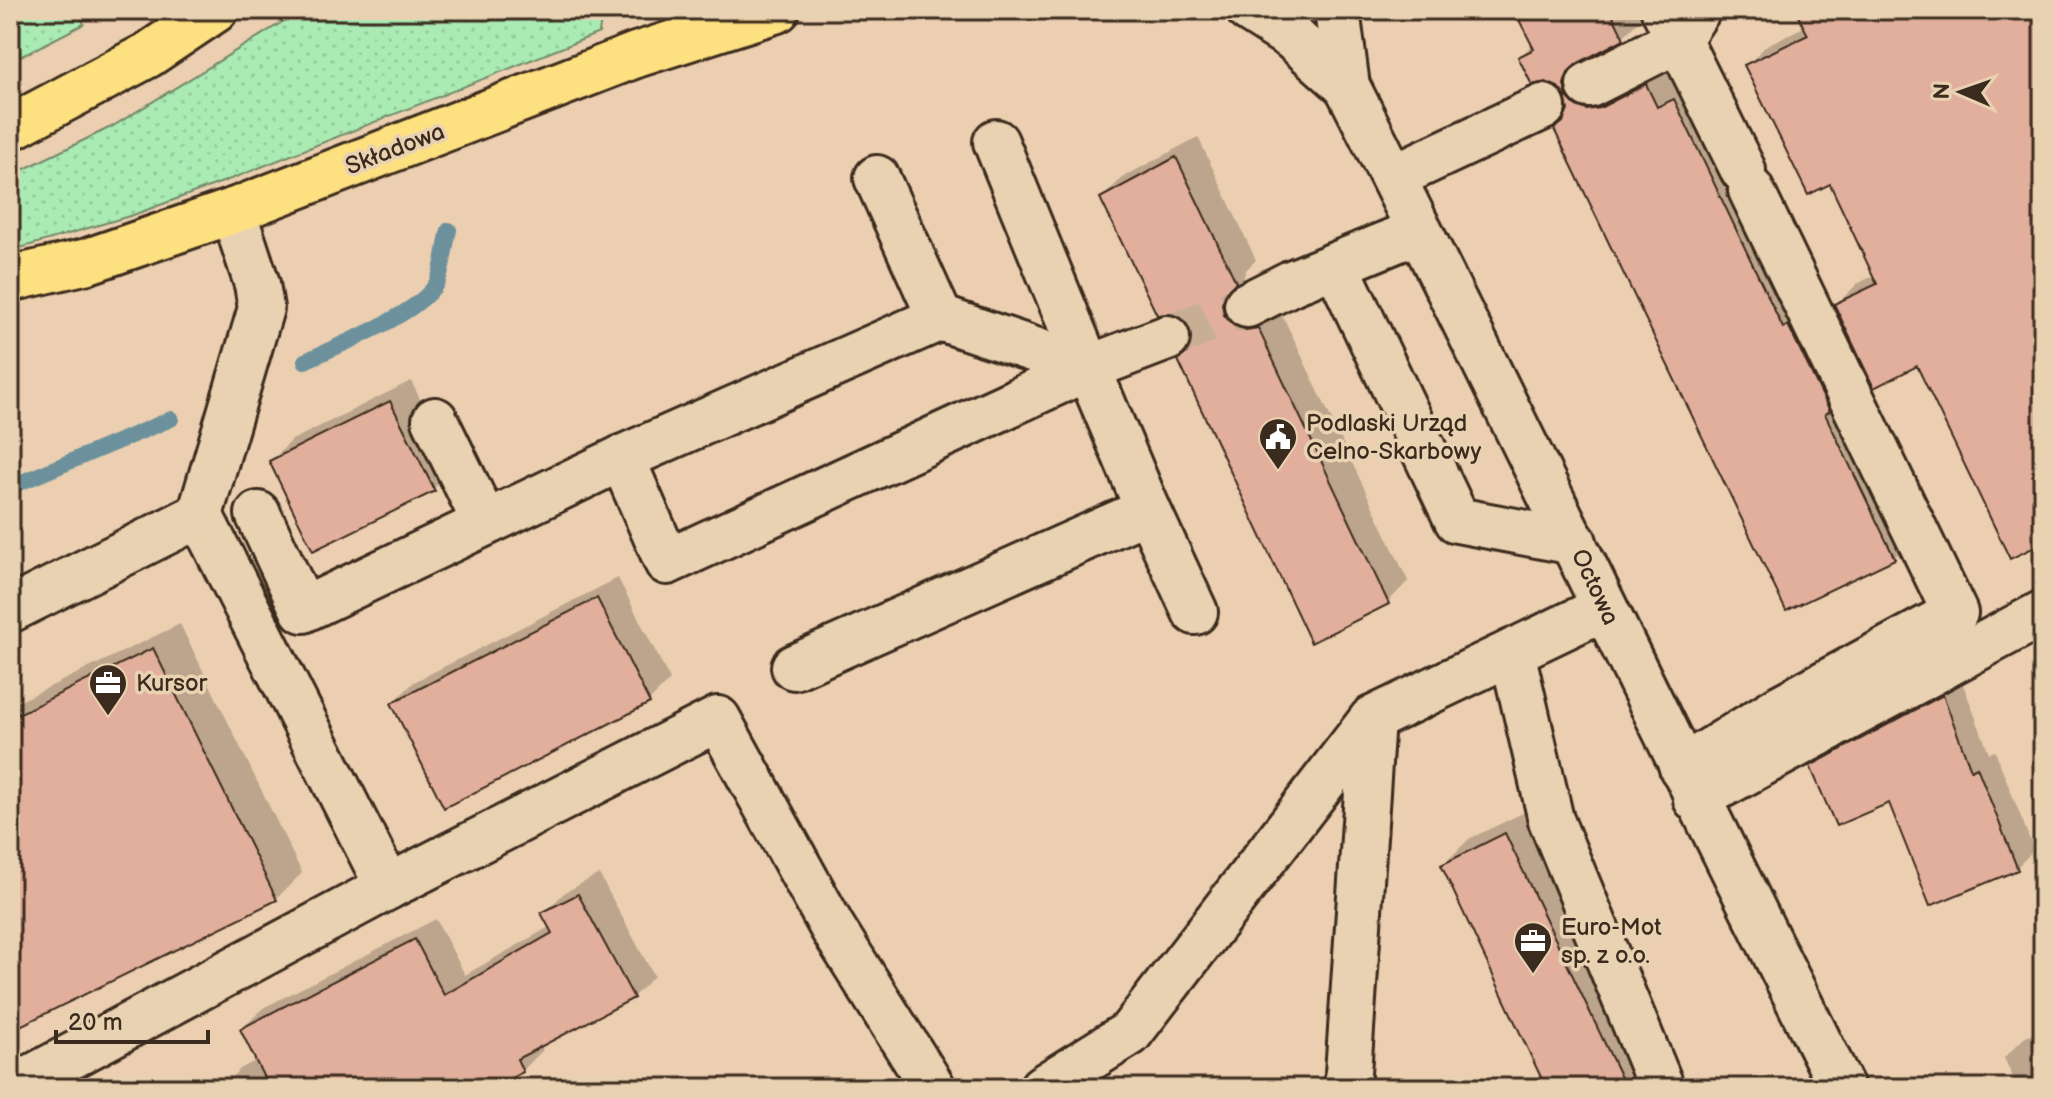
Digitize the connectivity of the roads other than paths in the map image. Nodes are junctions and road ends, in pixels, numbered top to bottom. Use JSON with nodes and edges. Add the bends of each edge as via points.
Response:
{"nodes":[{"id":1,"x":215,"y":10,"type":"edge"},
{"id":2,"x":1249,"y":10,"type":"edge"},
{"id":3,"x":1337,"y":10,"type":"edge"},
{"id":4,"x":771,"y":11,"type":"edge"},
{"id":5,"x":1680,"y":20,"type":"edge"},
{"id":6,"x":1589,"y":85,"type":"dead end"},
{"id":7,"x":1347,"y":86,"type":"junction"},
{"id":8,"x":1543,"y":107,"type":"dead end"},
{"id":9,"x":10,"y":128,"type":"edge"},
{"id":10,"x":996,"y":142,"type":"dead end"},
{"id":11,"x":1393,"y":177,"type":"junction"},
{"id":12,"x":877,"y":178,"type":"dead end"},
{"id":13,"x":233,"y":211,"type":"junction"},
{"id":14,"x":1418,"y":231,"type":"junction"},
{"id":15,"x":1336,"y":265,"type":"junction"},
{"id":16,"x":10,"y":279,"type":"edge"},
{"id":17,"x":1247,"y":305,"type":"tunnel mouth"},
{"id":18,"x":940,"y":318,"type":"junction"},
{"id":19,"x":1167,"y":338,"type":"tunnel mouth"},
{"id":20,"x":1088,"y":368,"type":"junction"},
{"id":21,"x":435,"y":420,"type":"dead end"},
{"id":22,"x":622,"y":458,"type":"junction"},
{"id":23,"x":1148,"y":510,"type":"junction"},
{"id":24,"x":258,"y":514,"type":"dead end"},
{"id":25,"x":200,"y":515,"type":"junction"},
{"id":26,"x":485,"y":523,"type":"junction"},
{"id":27,"x":1574,"y":542,"type":"junction"},
{"id":28,"x":1604,"y":608,"type":"junction"},
{"id":29,"x":10,"y":610,"type":"edge"},
{"id":30,"x":1195,"y":612,"type":"dead end"},
{"id":31,"x":2043,"y":613,"type":"edge"},
{"id":32,"x":1512,"y":652,"type":"junction"},
{"id":33,"x":794,"y":667,"type":"dead end"},
{"id":34,"x":1372,"y":719,"type":"junction"},
{"id":35,"x":1689,"y":784,"type":"junction"},
{"id":36,"x":388,"y":887,"type":"junction"},
{"id":37,"x":1660,"y":1084,"type":"dead end"},
{"id":38,"x":12,"y":1088,"type":"edge"},
{"id":39,"x":933,"y":1088,"type":"edge"},
{"id":40,"x":1042,"y":1088,"type":"edge"},
{"id":41,"x":1347,"y":1088,"type":"edge"},
{"id":42,"x":1842,"y":1088,"type":"edge"}],
"edges":[{"from":1,"to":9,"type":"main road","via":[[148,55]]},
{"from":2,"to":7,"type":"street","name":"Octowa","via":[[1293,38]]},
{"from":3,"to":7,"type":"street","name":"Octowa"},
{"from":4,"to":13,"type":"main road","name":"Składowa","via":[[636,55]]},
{"from":5,"to":6,"type":"street"},
{"from":5,"to":35,"type":"street","via":[[1747,180],[1955,613],[1781,707]]},
{"from":7,"to":11,"type":"street","name":"Octowa"},
{"from":8,"to":11,"type":"street"},
{"from":10,"to":20,"type":"street"},
{"from":11,"to":14,"type":"street","name":"Octowa"},
{"from":12,"to":18,"type":"street"},
{"from":13,"to":16,"type":"main road","name":"Składowa","via":[[88,261]]},
{"from":13,"to":25,"type":"street","via":[[261,308]]},
{"from":14,"to":15,"type":"street"},
{"from":14,"to":27,"type":"street","name":"Octowa"},
{"from":15,"to":17,"type":"street"},
{"from":15,"to":27,"type":"street","via":[[1457,520]]},
{"from":18,"to":20,"type":"street"},
{"from":18,"to":22,"type":"street"},
{"from":19,"to":20,"type":"street"},
{"from":20,"to":22,"type":"street","via":[[667,562]]},
{"from":20,"to":23,"type":"street"},
{"from":21,"to":26,"type":"street"},
{"from":22,"to":26,"type":"street"},
{"from":23,"to":30,"type":"street"},
{"from":23,"to":33,"type":"street"},
{"from":24,"to":26,"type":"street","via":[[303,610]]},
{"from":25,"to":29,"type":"street"},
{"from":25,"to":36,"type":"street"},
{"from":27,"to":28,"type":"street","name":"Octowa"},
{"from":28,"to":32,"type":"street"},
{"from":28,"to":35,"type":"street","name":"Octowa"},
{"from":31,"to":35,"type":"street"},
{"from":32,"to":34,"type":"street"},
{"from":32,"to":37,"type":"street","via":[[1551,820]]},
{"from":34,"to":40,"type":"street","via":[[1130,1033]]},
{"from":34,"to":41,"type":"street"},
{"from":35,"to":42,"type":"street","name":"Octowa"},
{"from":36,"to":38,"type":"street"},
{"from":36,"to":39,"type":"street","via":[[718,719],[832,927]]}]}
